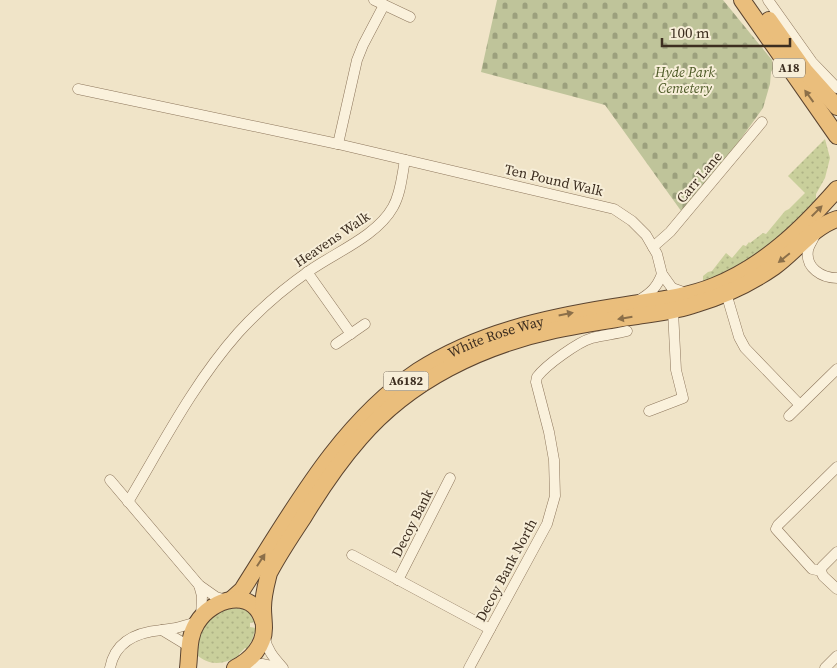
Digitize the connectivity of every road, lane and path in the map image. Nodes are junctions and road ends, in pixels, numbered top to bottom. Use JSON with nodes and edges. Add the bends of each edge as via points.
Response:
{"nodes":[{"id":1,"x":374,"y":0,"type":"edge"},
{"id":2,"x":742,"y":0,"type":"edge"},
{"id":3,"x":755,"y":0,"type":"edge"},
{"id":4,"x":768,"y":0,"type":"edge"},
{"id":5,"x":384,"y":5,"type":"junction"},
{"id":6,"x":410,"y":17,"type":"dead end"},
{"id":7,"x":836,"y":85,"type":"edge"},
{"id":8,"x":78,"y":89,"type":"dead end"},
{"id":9,"x":837,"y":107,"type":"edge"},
{"id":10,"x":762,"y":122,"type":"dead end"},
{"id":11,"x":837,"y":136,"type":"edge"},
{"id":12,"x":338,"y":144,"type":"junction"},
{"id":13,"x":405,"y":160,"type":"junction"},
{"id":14,"x":837,"y":189,"type":"edge"},
{"id":15,"x":837,"y":219,"type":"edge"},
{"id":16,"x":818,"y":230,"type":"junction"},
{"id":17,"x":653,"y":247,"type":"junction"},
{"id":18,"x":307,"y":272,"type":"junction"},
{"id":19,"x":662,"y":274,"type":"junction"},
{"id":20,"x":837,"y":278,"type":"edge"},
{"id":21,"x":726,"y":292,"type":"junction"},
{"id":22,"x":690,"y":294,"type":"junction"},
{"id":23,"x":634,"y":303,"type":"junction"},
{"id":24,"x":673,"y":310,"type":"junction"},
{"id":25,"x":365,"y":324,"type":"dead end"},
{"id":26,"x":627,"y":331,"type":"dead end"},
{"id":27,"x":351,"y":334,"type":"junction"},
{"id":28,"x":336,"y":344,"type":"dead end"},
{"id":29,"x":837,"y":370,"type":"edge"},
{"id":30,"x":800,"y":405,"type":"junction"},
{"id":31,"x":649,"y":411,"type":"dead end"},
{"id":32,"x":789,"y":416,"type":"dead end"},
{"id":33,"x":837,"y":467,"type":"edge"},
{"id":34,"x":450,"y":478,"type":"dead end"},
{"id":35,"x":110,"y":480,"type":"dead end"},
{"id":36,"x":128,"y":502,"type":"junction"},
{"id":37,"x":837,"y":552,"type":"edge"},
{"id":38,"x":352,"y":555,"type":"dead end"},
{"id":39,"x":821,"y":571,"type":"junction"},
{"id":40,"x":398,"y":580,"type":"junction"},
{"id":41,"x":199,"y":585,"type":"junction"},
{"id":42,"x":837,"y":589,"type":"edge"},
{"id":43,"x":229,"y":600,"type":"junction"},
{"id":44,"x":199,"y":620,"type":"junction"},
{"id":45,"x":263,"y":627,"type":"junction"},
{"id":46,"x":490,"y":629,"type":"junction"},
{"id":47,"x":162,"y":630,"type":"junction"},
{"id":48,"x":837,"y":656,"type":"edge"},
{"id":49,"x":191,"y":660,"type":"edge"},
{"id":50,"x":238,"y":666,"type":"edge"},
{"id":51,"x":110,"y":668,"type":"edge"},
{"id":52,"x":282,"y":668,"type":"edge"},
{"id":53,"x":469,"y":668,"type":"edge"},
{"id":54,"x":825,"y":668,"type":"edge"}],
"edges":[{"from":1,"to":5,"type":"street"},
{"from":11,"to":2,"type":"highway","number":"A18","one_way":true},
{"from":3,"to":9,"type":"highway","number":"A18","via":[[806,71]]},
{"from":4,"to":7,"type":"street","via":[[812,62]]},
{"from":5,"to":6,"type":"street"},
{"from":5,"to":12,"type":"street","via":[[357,60]]},
{"from":8,"to":12,"type":"street"},
{"from":10,"to":17,"type":"street","name":"Carr Lane","via":[[670,232]]},
{"from":12,"to":13,"type":"street"},
{"from":13,"to":17,"type":"street","name":"Ten Pound Walk","via":[[614,209],[641,229]]},
{"from":13,"to":18,"type":"street","name":"Heavens Walk","via":[[393,207],[378,228]]},
{"from":22,"to":14,"type":"highway","name":"White Rose Way","number":"A6182","one_way":true,"via":[[714,286],[758,263],[791,237]]},
{"from":15,"to":16,"type":"highway","name":"White Rose Way","number":"A6182"},
{"from":16,"to":20,"type":"street","via":[[808,248],[810,264],[820,274]]},
{"from":16,"to":21,"type":"highway","name":"White Rose Way","number":"A6182","one_way":true,"via":[[775,266]]},
{"from":17,"to":19,"type":"street","name":"Ten Pound Walk"},
{"from":18,"to":27,"type":"street"},
{"from":18,"to":36,"type":"street","name":"Heavens Walk","via":[[255,316],[215,361]]},
{"from":19,"to":22,"type":"street","name":"Ten Pound Walk","via":[[672,288]]},
{"from":19,"to":23,"type":"street","via":[[653,291]]},
{"from":21,"to":24,"type":"highway","name":"White Rose Way","number":"A6182"},
{"from":21,"to":30,"type":"street","via":[[744,348]]},
{"from":22,"to":23,"type":"highway","name":"White Rose Way","number":"A6182"},
{"from":43,"to":23,"type":"highway","name":"White Rose Way","number":"A6182","one_way":true,"via":[[242,590],[316,476],[349,432],[417,372],[462,347],[494,334],[563,315]]},
{"from":24,"to":31,"type":"street","via":[[676,370],[683,398]]},
{"from":24,"to":45,"type":"highway","name":"White Rose Way","number":"A6182","one_way":true,"via":[[524,337],[450,366],[415,389],[360,437],[327,479],[269,573],[264,588]]},
{"from":25,"to":27,"type":"street"},
{"from":26,"to":46,"type":"street","name":"Decoy Bank North","via":[[592,338],[574,347],[537,376],[554,460],[555,496],[547,524]]},
{"from":27,"to":28,"type":"street"},
{"from":29,"to":30,"type":"street"},
{"from":30,"to":32,"type":"street"},
{"from":33,"to":39,"type":"street","via":[[776,529],[812,569]]},
{"from":34,"to":40,"type":"street","name":"Decoy Bank"},
{"from":35,"to":36,"type":"street"},
{"from":36,"to":41,"type":"street"},
{"from":37,"to":39,"type":"street"},
{"from":38,"to":40,"type":"street","name":"Decoy Bank"},
{"from":39,"to":42,"type":"street"},
{"from":40,"to":46,"type":"street","name":"Decoy Bank"},
{"from":41,"to":43,"type":"street","via":[[216,597]]},
{"from":41,"to":44,"type":"street","via":[[202,596]]},
{"from":43,"to":44,"type":"highway","name":"White Rose Way","via":[[210,608]]},
{"from":43,"to":45,"type":"highway","via":[[251,604],[258,609]]},
{"from":44,"to":47,"type":"street"},
{"from":44,"to":49,"type":"highway","via":[[192,633]]},
{"from":45,"to":50,"type":"highway","name":"White Rose Way","via":[[263,638],[255,653]]},
{"from":45,"to":52,"type":"street","via":[[267,648]]},
{"from":46,"to":53,"type":"street","name":"Decoy Bank North"},
{"from":47,"to":49,"type":"street"},
{"from":47,"to":51,"type":"street","via":[[146,632],[127,641],[115,652]]},
{"from":48,"to":54,"type":"street"},
{"from":50,"to":52,"type":"street","via":[[262,664]]}]}
